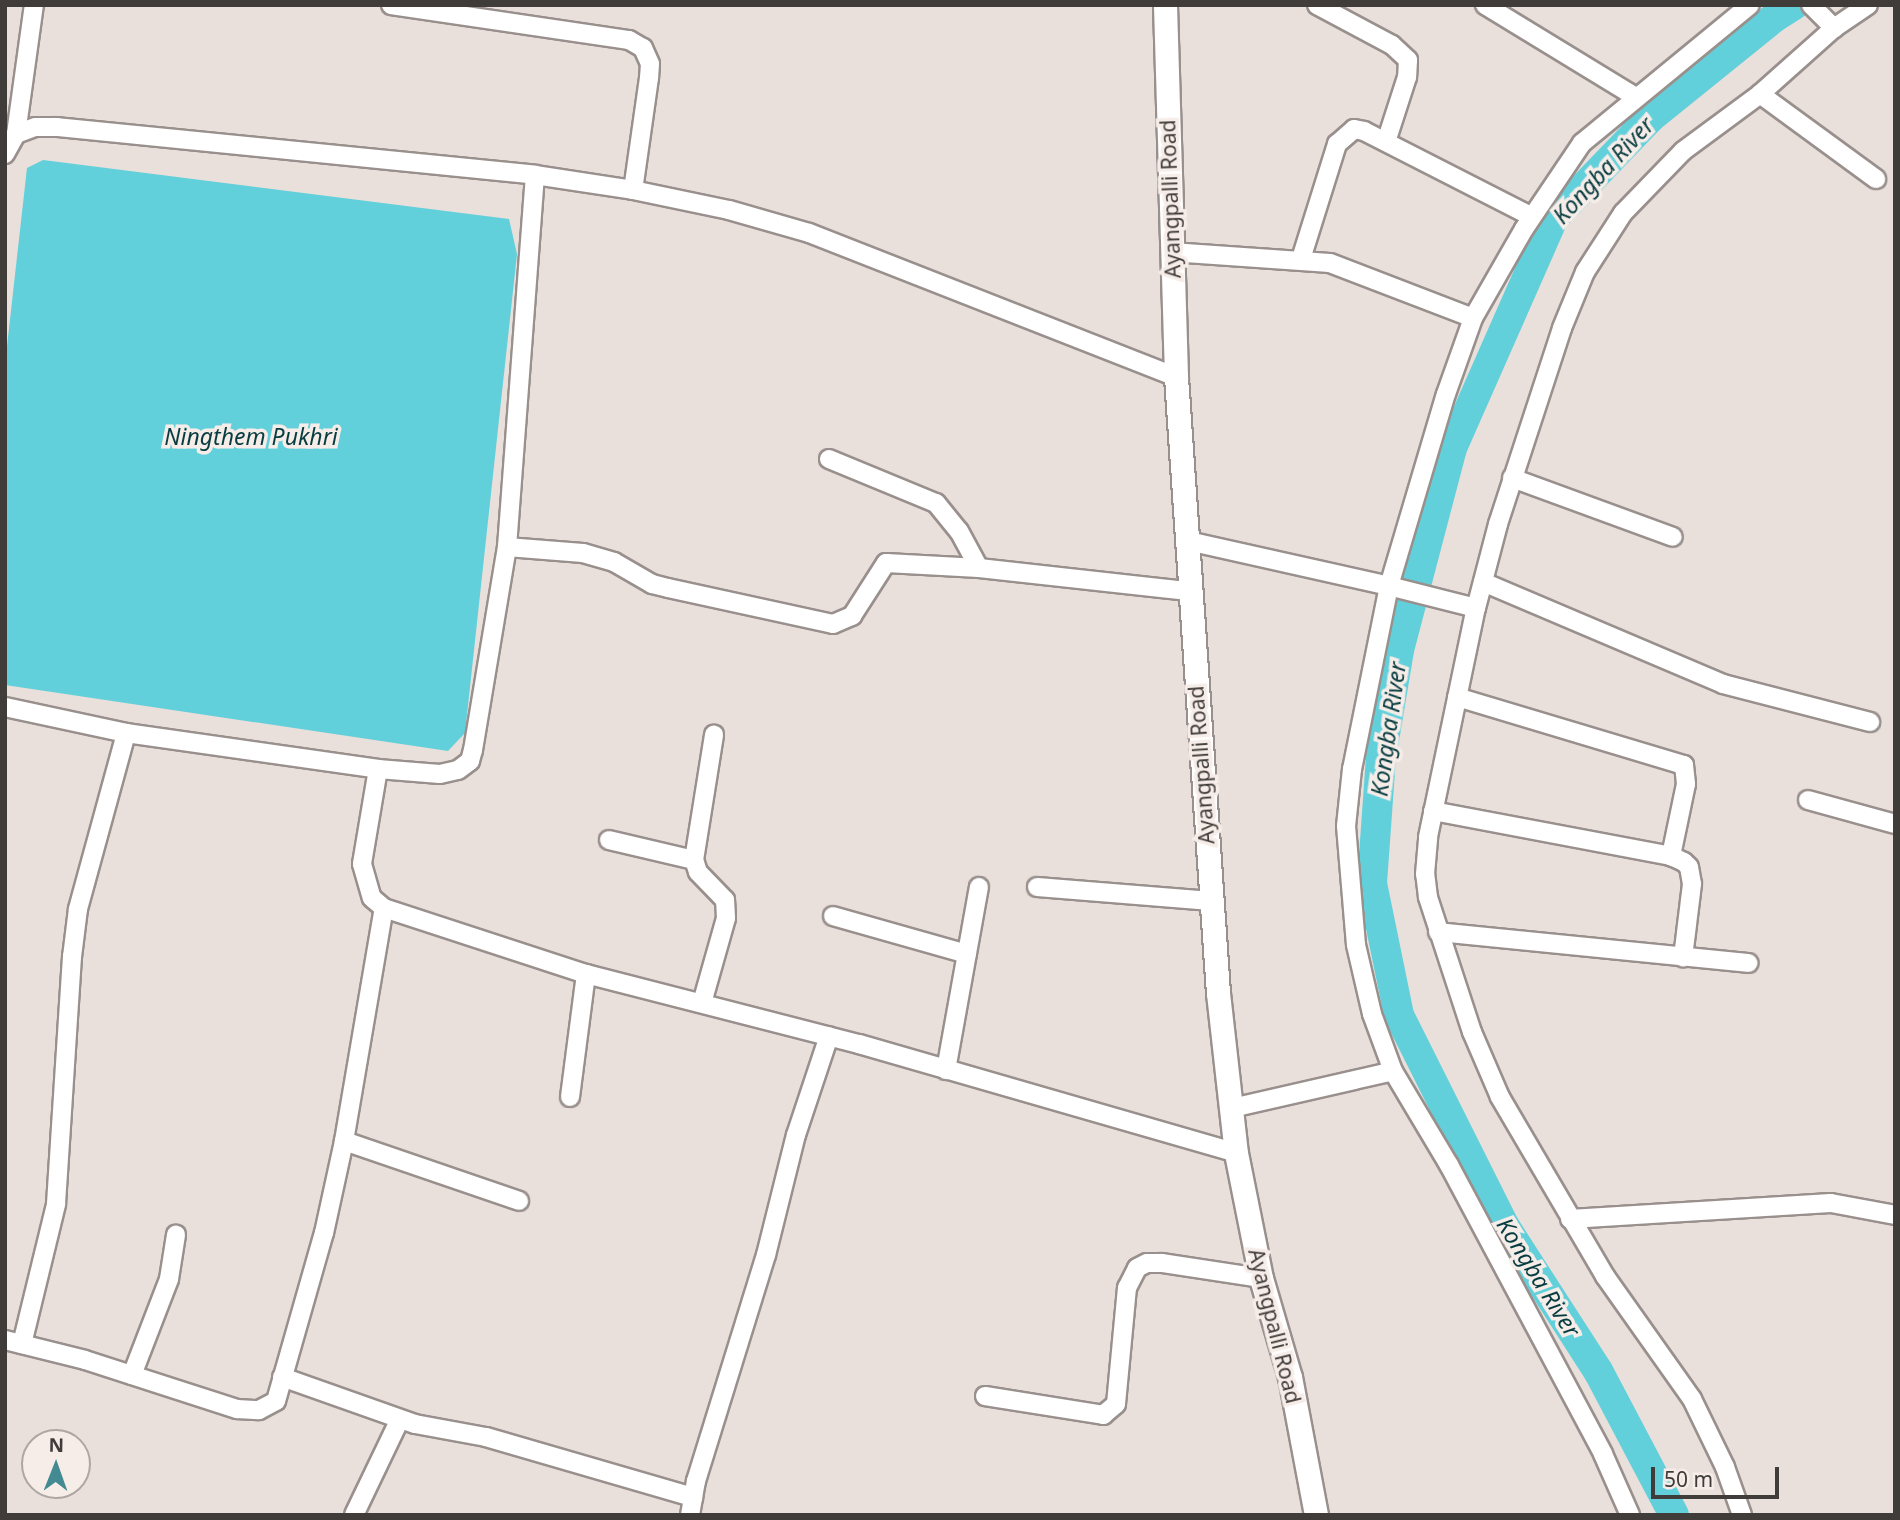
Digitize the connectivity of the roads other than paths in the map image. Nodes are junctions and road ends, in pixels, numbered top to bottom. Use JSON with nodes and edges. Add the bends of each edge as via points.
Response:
{"nodes":[{"id":1,"x":34,"y":5,"type":"edge"},
{"id":2,"x":391,"y":5,"type":"edge"},
{"id":3,"x":1165,"y":5,"type":"edge"},
{"id":4,"x":1317,"y":5,"type":"edge"},
{"id":5,"x":1485,"y":5,"type":"edge"},
{"id":6,"x":1750,"y":5,"type":"edge"},
{"id":7,"x":1868,"y":5,"type":"edge"},
{"id":8,"x":1822,"y":16,"type":"edge"},
{"id":9,"x":1760,"y":94,"type":"junction"},
{"id":10,"x":1636,"y":97,"type":"junction"},
{"id":11,"x":16,"y":134,"type":"junction"},
{"id":12,"x":1386,"y":142,"type":"junction"},
{"id":13,"x":5,"y":153,"type":"edge"},
{"id":14,"x":535,"y":175,"type":"junction"},
{"id":15,"x":1875,"y":179,"type":"dead end"},
{"id":16,"x":634,"y":190,"type":"junction"},
{"id":17,"x":1531,"y":216,"type":"junction"},
{"id":18,"x":1171,"y":252,"type":"junction"},
{"id":19,"x":1300,"y":259,"type":"junction"},
{"id":20,"x":1473,"y":318,"type":"junction"},
{"id":21,"x":1175,"y":377,"type":"junction"},
{"id":22,"x":829,"y":459,"type":"dead end"},
{"id":23,"x":1512,"y":478,"type":"junction"},
{"id":24,"x":1673,"y":537,"type":"dead end"},
{"id":25,"x":1188,"y":541,"type":"junction"},
{"id":26,"x":507,"y":547,"type":"junction"},
{"id":27,"x":979,"y":568,"type":"junction"},
{"id":28,"x":1483,"y":582,"type":"junction"},
{"id":29,"x":1396,"y":588,"type":"junction"},
{"id":30,"x":1189,"y":591,"type":"junction"},
{"id":31,"x":1468,"y":605,"type":"junction"},
{"id":32,"x":1457,"y":696,"type":"junction"},
{"id":33,"x":5,"y":707,"type":"edge"},
{"id":34,"x":1870,"y":722,"type":"dead end"},
{"id":35,"x":126,"y":733,"type":"junction"},
{"id":36,"x":714,"y":735,"type":"dead end"},
{"id":37,"x":378,"y":769,"type":"junction"},
{"id":38,"x":1808,"y":800,"type":"dead end"},
{"id":39,"x":1433,"y":811,"type":"junction"},
{"id":40,"x":1895,"y":824,"type":"edge"},
{"id":41,"x":609,"y":840,"type":"dead end"},
{"id":42,"x":1671,"y":856,"type":"junction"},
{"id":43,"x":694,"y":860,"type":"junction"},
{"id":44,"x":979,"y":887,"type":"dead end"},
{"id":45,"x":1037,"y":887,"type":"dead end"},
{"id":46,"x":1211,"y":901,"type":"junction"},
{"id":47,"x":384,"y":908,"type":"junction"},
{"id":48,"x":833,"y":916,"type":"dead end"},
{"id":49,"x":1438,"y":932,"type":"junction"},
{"id":50,"x":967,"y":954,"type":"junction"},
{"id":51,"x":1684,"y":957,"type":"junction"},
{"id":52,"x":1748,"y":963,"type":"dead end"},
{"id":53,"x":586,"y":974,"type":"junction"},
{"id":54,"x":702,"y":1003,"type":"junction"},
{"id":55,"x":829,"y":1037,"type":"junction"},
{"id":56,"x":946,"y":1070,"type":"junction"},
{"id":57,"x":1393,"y":1070,"type":"junction"},
{"id":58,"x":570,"y":1097,"type":"dead end"},
{"id":59,"x":1232,"y":1108,"type":"junction"},
{"id":60,"x":344,"y":1141,"type":"junction"},
{"id":61,"x":1236,"y":1153,"type":"junction"},
{"id":62,"x":519,"y":1201,"type":"dead end"},
{"id":63,"x":1895,"y":1215,"type":"edge"},
{"id":64,"x":1570,"y":1219,"type":"junction"},
{"id":65,"x":176,"y":1235,"type":"dead end"},
{"id":66,"x":1261,"y":1278,"type":"junction"},
{"id":67,"x":14,"y":1342,"type":"edge"},
{"id":68,"x":132,"y":1375,"type":"junction"},
{"id":69,"x":282,"y":1377,"type":"junction"},
{"id":70,"x":985,"y":1396,"type":"dead end"},
{"id":71,"x":400,"y":1419,"type":"junction"},
{"id":72,"x":692,"y":1506,"type":"edge"},
{"id":73,"x":354,"y":1515,"type":"edge"},
{"id":74,"x":1316,"y":1515,"type":"edge"},
{"id":75,"x":1630,"y":1515,"type":"edge"},
{"id":76,"x":1742,"y":1515,"type":"edge"}],
"edges":[{"from":1,"to":11,"type":"street"},
{"from":2,"to":16,"type":"street","via":[[629,40],[643,48],[650,64]]},
{"from":3,"to":18,"type":"street","name":"Ayangpalli Road"},
{"from":4,"to":12,"type":"street","via":[[1392,45],[1408,60]]},
{"from":5,"to":10,"type":"street"},
{"from":6,"to":10,"type":"street"},
{"from":7,"to":8,"type":"street"},
{"from":8,"to":9,"type":"street"},
{"from":9,"to":15,"type":"street"},
{"from":9,"to":23,"type":"street","via":[[1683,151],[1623,212],[1585,272]]},
{"from":10,"to":17,"type":"street","via":[[1571,156]]},
{"from":11,"to":13,"type":"street"},
{"from":11,"to":14,"type":"street","via":[[35,127],[57,127]]},
{"from":12,"to":17,"type":"street"},
{"from":12,"to":19,"type":"street","via":[[1354,129],[1342,137]]},
{"from":14,"to":16,"type":"street"},
{"from":14,"to":26,"type":"street"},
{"from":16,"to":21,"type":"street","via":[[809,233]]},
{"from":17,"to":20,"type":"street"},
{"from":18,"to":19,"type":"street"},
{"from":18,"to":21,"type":"street","name":"Ayangpalli Road"},
{"from":19,"to":20,"type":"street","via":[[1346,268]]},
{"from":20,"to":29,"type":"street","via":[[1446,394]]},
{"from":21,"to":25,"type":"street","name":"Ayangpalli Road"},
{"from":22,"to":27,"type":"street","via":[[936,503],[959,531]]},
{"from":23,"to":24,"type":"street"},
{"from":23,"to":28,"type":"street"},
{"from":25,"to":29,"type":"street"},
{"from":25,"to":30,"type":"street","name":"Ayangpalli Road"},
{"from":26,"to":27,"type":"street","via":[[583,552],[614,562],[652,584],[833,624],[852,616],[886,564]]},
{"from":26,"to":37,"type":"street","via":[[470,761],[458,771],[440,774]]},
{"from":27,"to":30,"type":"street"},
{"from":28,"to":31,"type":"street"},
{"from":28,"to":34,"type":"street","via":[[1723,684]]},
{"from":29,"to":31,"type":"street"},
{"from":29,"to":57,"type":"street","via":[[1352,769],[1346,826],[1356,945],[1372,1014]]},
{"from":30,"to":46,"type":"street","name":"Ayangpalli Road"},
{"from":31,"to":32,"type":"street"},
{"from":32,"to":39,"type":"street"},
{"from":32,"to":42,"type":"street","via":[[1684,765],[1686,784]]},
{"from":33,"to":35,"type":"street"},
{"from":35,"to":37,"type":"street"},
{"from":35,"to":67,"type":"street","via":[[78,909],[56,1204]]},
{"from":36,"to":43,"type":"street"},
{"from":37,"to":47,"type":"street","via":[[362,864],[372,898]]},
{"from":38,"to":40,"type":"street"},
{"from":39,"to":42,"type":"street"},
{"from":39,"to":49,"type":"street","via":[[1425,874]]},
{"from":41,"to":43,"type":"street"},
{"from":42,"to":51,"type":"street","via":[[1684,862],[1691,874]]},
{"from":43,"to":54,"type":"street","via":[[698,872],[721,894],[726,906]]},
{"from":44,"to":50,"type":"street"},
{"from":45,"to":46,"type":"street"},
{"from":46,"to":59,"type":"street","name":"Ayangpalli Road"},
{"from":47,"to":53,"type":"street"},
{"from":47,"to":60,"type":"street"},
{"from":48,"to":50,"type":"street"},
{"from":49,"to":51,"type":"street"},
{"from":49,"to":64,"type":"street","via":[[1500,1097]]},
{"from":50,"to":56,"type":"street"},
{"from":51,"to":52,"type":"street"},
{"from":53,"to":54,"type":"street"},
{"from":53,"to":58,"type":"street"},
{"from":54,"to":55,"type":"street"},
{"from":55,"to":56,"type":"street"},
{"from":55,"to":72,"type":"street","via":[[796,1135],[766,1255],[708,1438]]},
{"from":56,"to":61,"type":"street"},
{"from":57,"to":59,"type":"street"},
{"from":57,"to":75,"type":"street","via":[[1438,1143],[1603,1454]]},
{"from":59,"to":61,"type":"street","name":"Ayangpalli Road"},
{"from":60,"to":62,"type":"street"},
{"from":60,"to":69,"type":"street","via":[[324,1233]]},
{"from":61,"to":66,"type":"street","name":"Ayangpalli Road"},
{"from":63,"to":64,"type":"street","via":[[1831,1203]]},
{"from":64,"to":76,"type":"street","via":[[1692,1399]]},
{"from":65,"to":68,"type":"street","via":[[169,1279]]},
{"from":66,"to":70,"type":"street","via":[[1162,1263],[1137,1268],[1127,1288],[1116,1404],[1103,1415]]},
{"from":66,"to":74,"type":"street","name":"Ayangpalli Road","via":[[1290,1377]]},
{"from":67,"to":68,"type":"street"},
{"from":68,"to":69,"type":"street","via":[[250,1411],[276,1401]]},
{"from":69,"to":71,"type":"street"},
{"from":71,"to":72,"type":"street","via":[[486,1437]]},
{"from":71,"to":73,"type":"street"}]}
